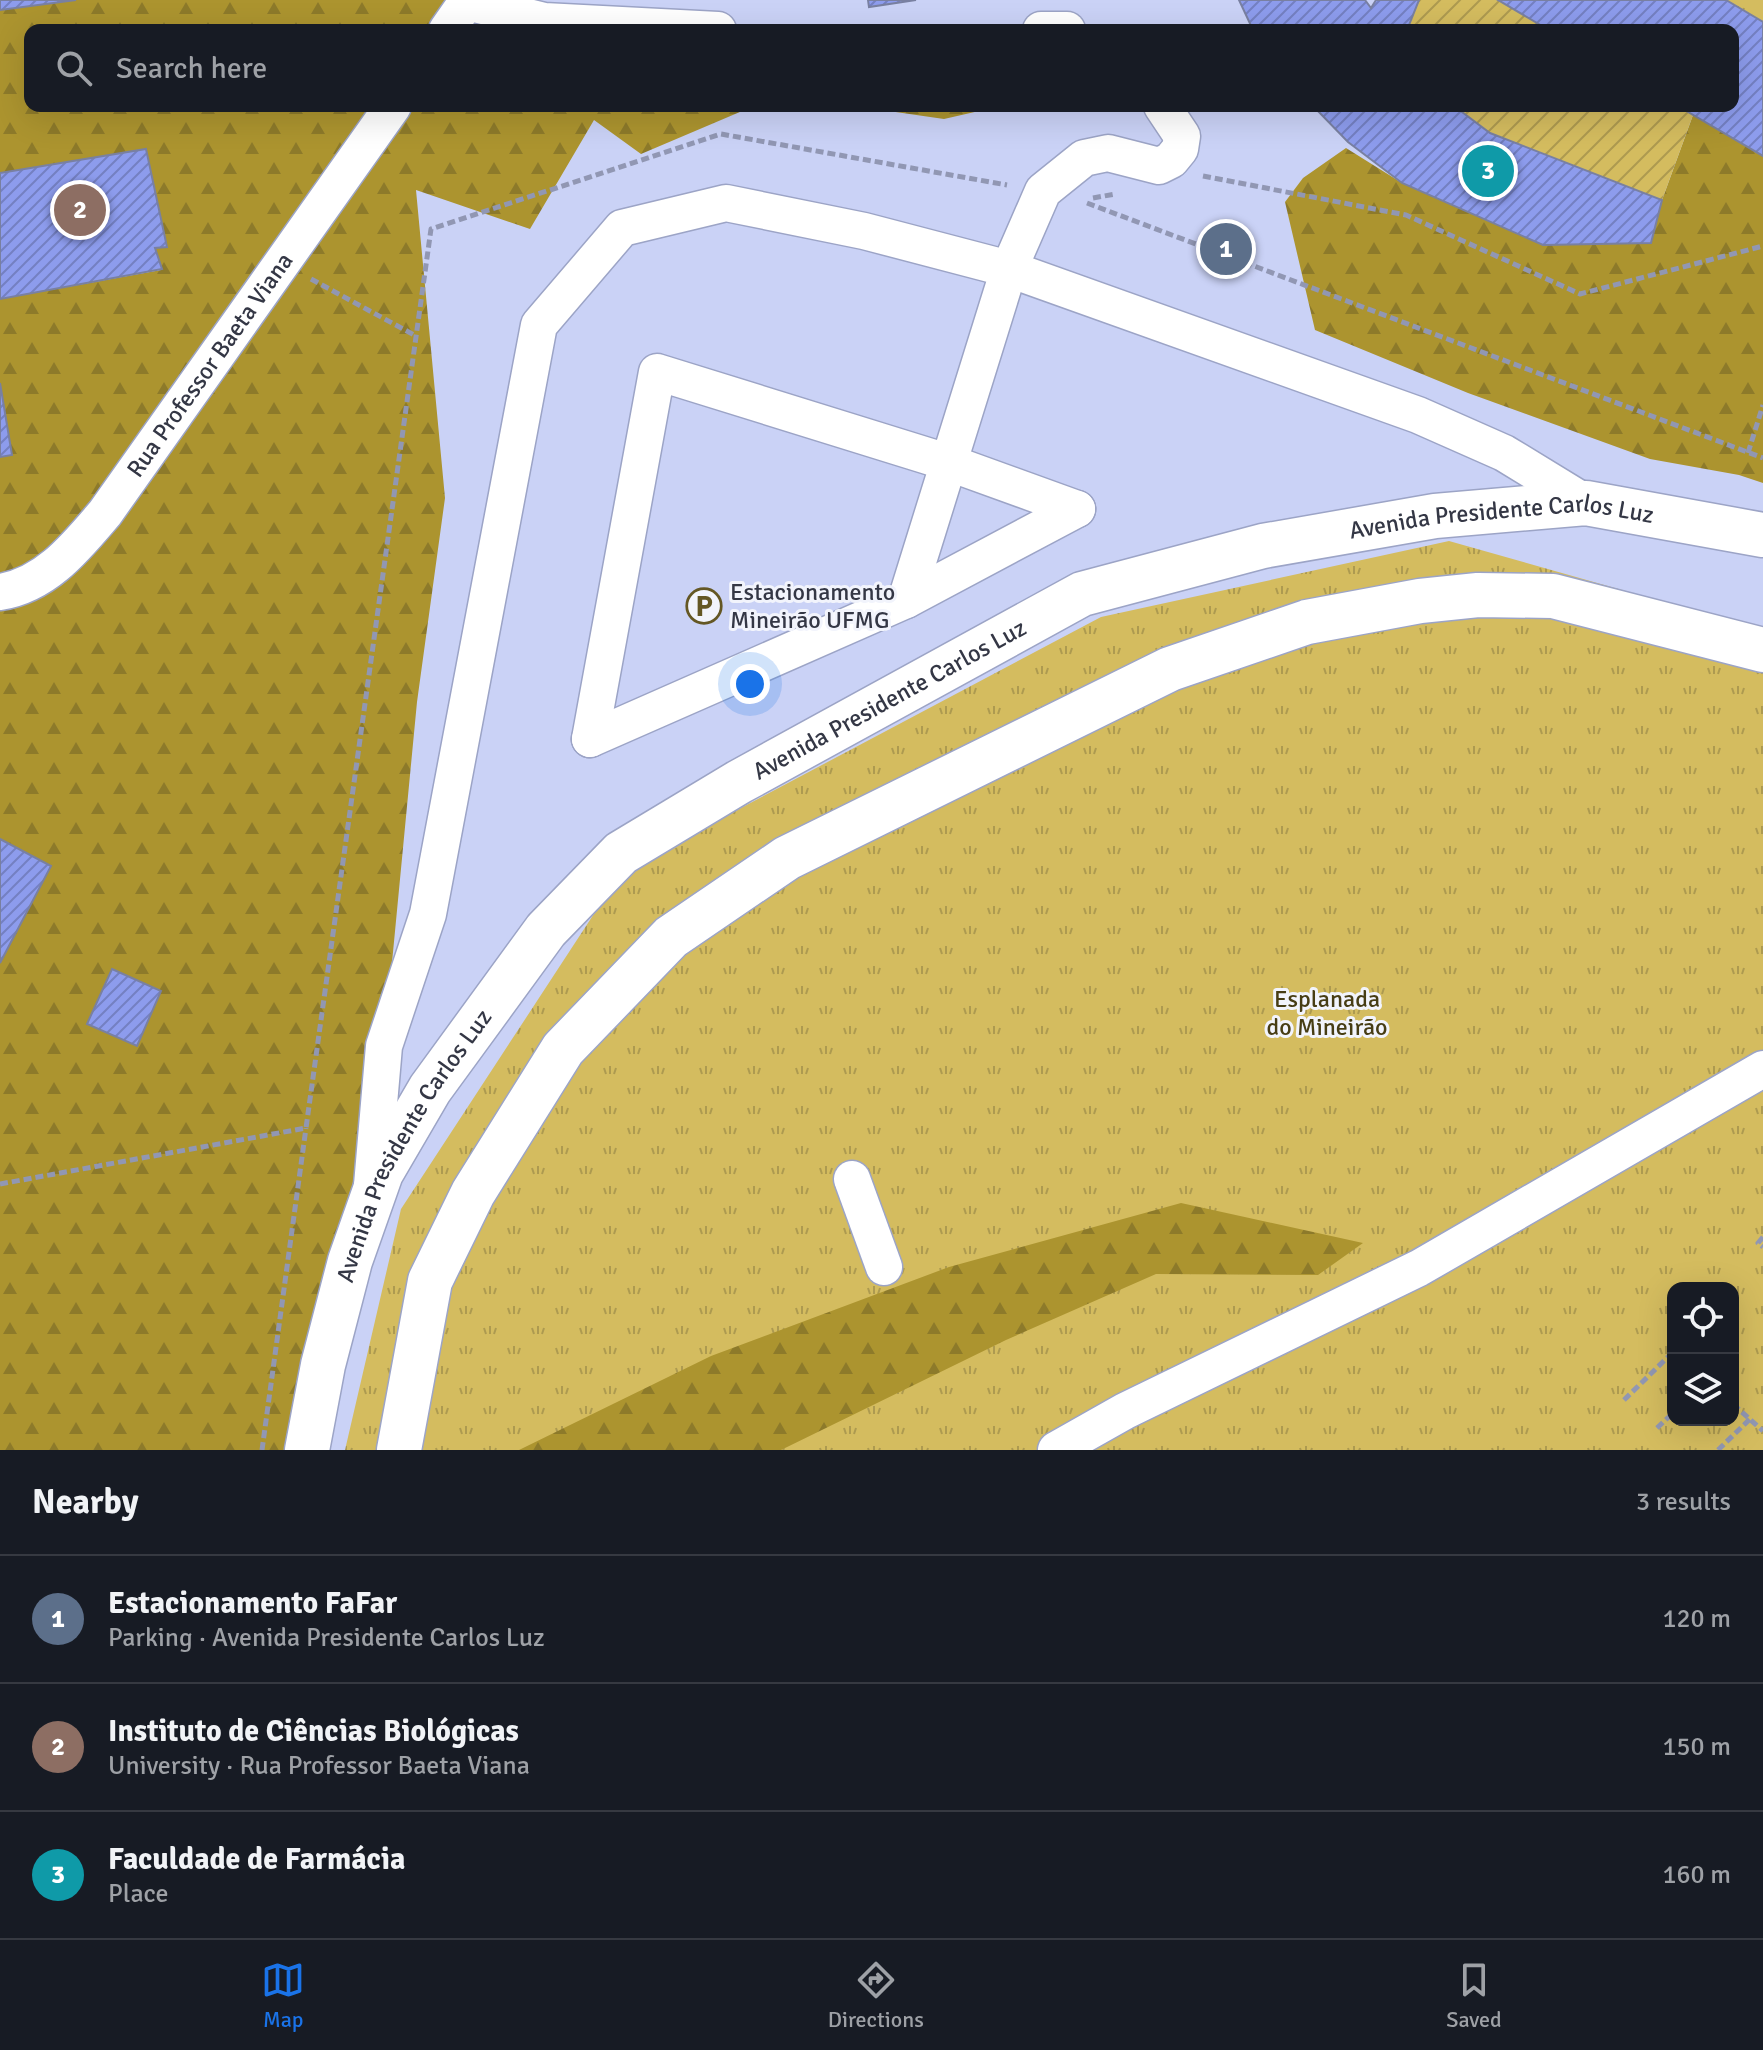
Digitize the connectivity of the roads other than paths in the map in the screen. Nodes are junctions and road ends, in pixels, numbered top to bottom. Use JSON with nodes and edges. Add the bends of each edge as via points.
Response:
{"nodes":[{"id":1,"x":461,"y":11,"type":"edge"},
{"id":2,"x":602,"y":24,"type":"edge"},
{"id":3,"x":389,"y":112,"type":"edge"},
{"id":4,"x":1166,"y":112,"type":"edge"},
{"id":5,"x":1009,"y":269,"type":"junction"},
{"id":6,"x":947,"y":462,"type":"junction"},
{"id":7,"x":1586,"y":503,"type":"junction"},
{"id":8,"x":1763,"y":535,"type":"edge"},
{"id":9,"x":0,"y":592,"type":"edge"},
{"id":10,"x":906,"y":600,"type":"junction"},
{"id":11,"x":1763,"y":650,"type":"edge"},
{"id":12,"x":1763,"y":1069,"type":"edge"},
{"id":13,"x":852,"y":1179,"type":"dead end"},
{"id":14,"x":371,"y":1203,"type":"junction"},
{"id":15,"x":884,"y":1267,"type":"dead end"},
{"id":16,"x":307,"y":1450,"type":"edge"},
{"id":17,"x":399,"y":1450,"type":"edge"},
{"id":18,"x":1056,"y":1450,"type":"edge"}],
"edges":[{"from":1,"to":2,"type":"street"},
{"from":3,"to":9,"type":"street","name":"Rua Professor Baeta Viana","via":[[97,523],[66,558],[18,589]]},
{"from":4,"to":5,"type":"street","via":[[1182,136],[1171,160],[1159,166],[1108,153],[1084,158],[1043,191]]},
{"from":5,"to":6,"type":"street"},
{"from":5,"to":7,"type":"street","via":[[1418,415],[1504,453]]},
{"from":5,"to":14,"type":"street","via":[[864,231],[726,203],[622,228],[539,325],[428,914],[384,1046]]},
{"from":6,"to":10,"type":"street"},
{"from":6,"to":10,"type":"street","via":[[1077,509]]},
{"from":6,"to":10,"type":"street","via":[[657,372],[590,739]]},
{"from":7,"to":8,"type":"main road","name":"Avenida Presidente Carlos Luz"},
{"from":7,"to":14,"type":"main road","name":"Avenida Presidente Carlos Luz","via":[[1435,516],[1263,546],[1082,594],[739,782],[621,853],[546,930],[430,1089],[381,1173]]},
{"from":11,"to":17,"type":"main road","via":[[1553,596],[1420,601],[1307,622],[1170,669],[787,858],[671,937],[563,1049],[473,1193],[430,1281]]},
{"from":12,"to":18,"type":"street","via":[[1419,1268]]},
{"from":13,"to":15,"type":"street"},
{"from":14,"to":16,"type":"main road","name":"Avenida Presidente Carlos Luz","via":[[323,1365]]}]}
